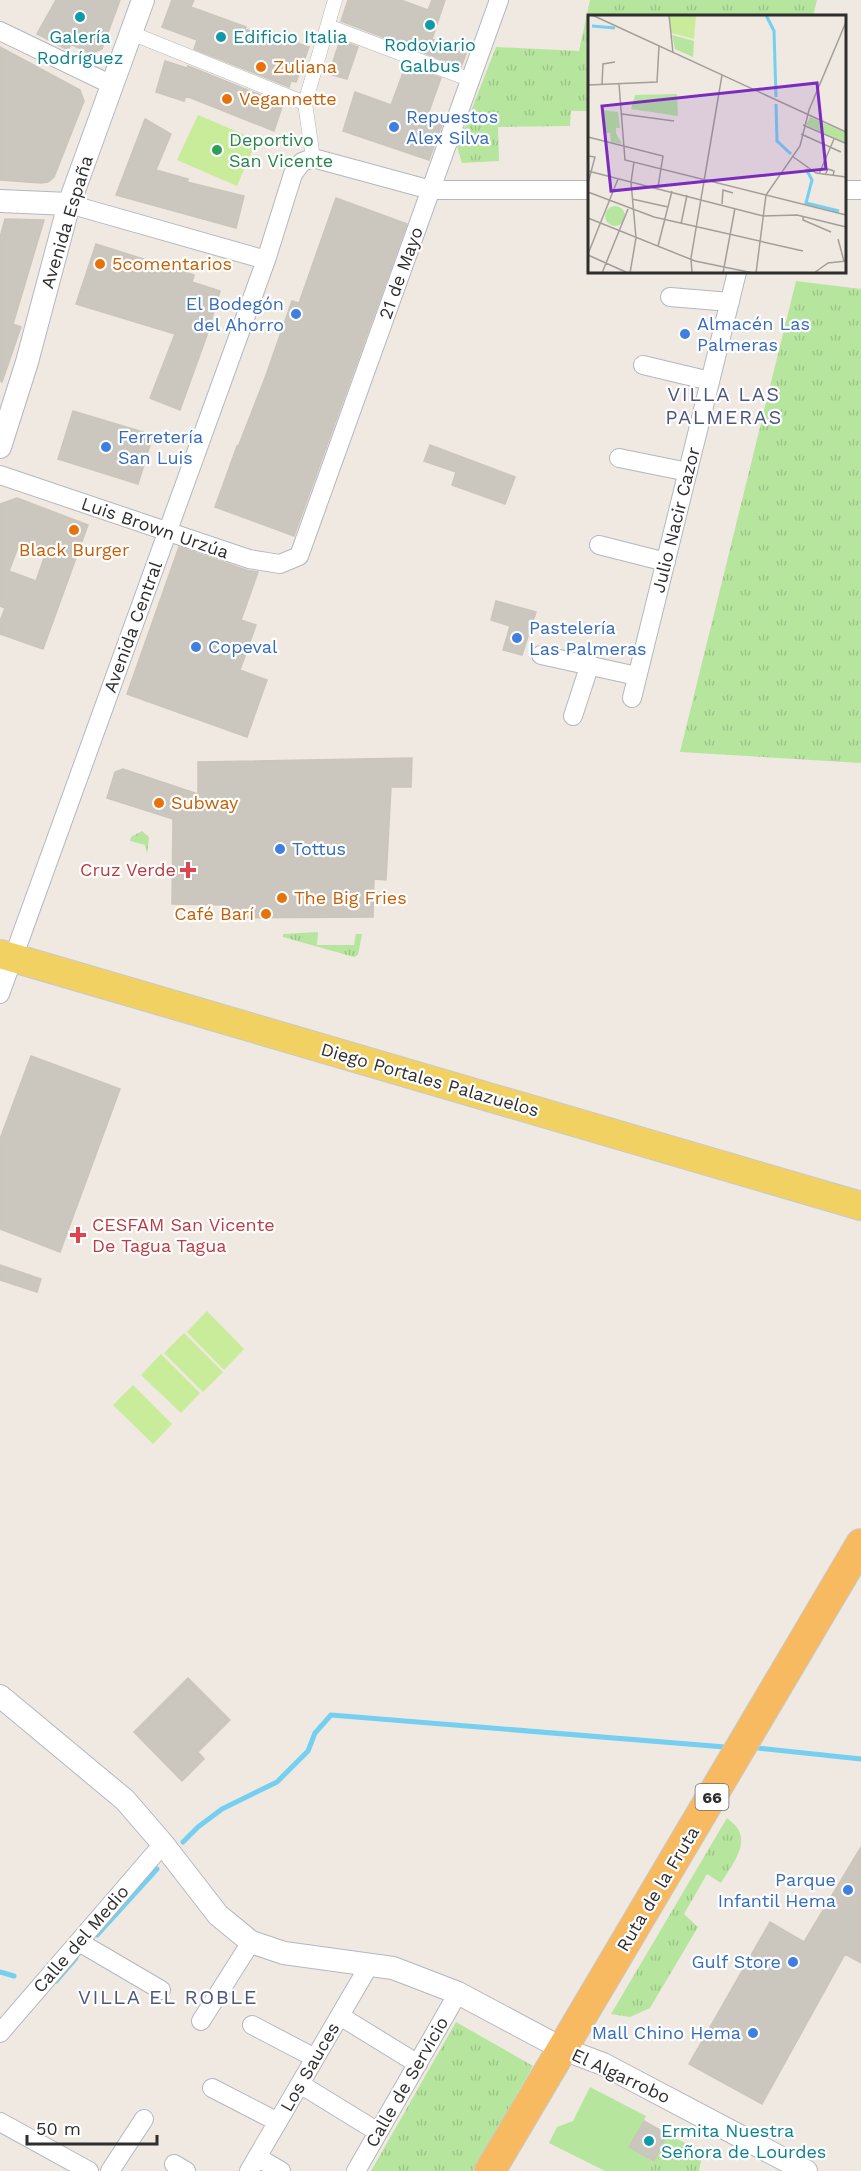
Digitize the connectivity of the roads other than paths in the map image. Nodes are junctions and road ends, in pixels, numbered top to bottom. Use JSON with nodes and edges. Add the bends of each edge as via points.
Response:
{"nodes":[{"id":1,"x":144,"y":0,"type":"edge"},
{"id":2,"x":334,"y":0,"type":"edge"},
{"id":3,"x":499,"y":0,"type":"edge"},
{"id":4,"x":328,"y":26,"type":"junction"},
{"id":5,"x":0,"y":31,"type":"edge"},
{"id":6,"x":131,"y":33,"type":"junction"},
{"id":7,"x":471,"y":80,"type":"junction"},
{"id":8,"x":112,"y":85,"type":"junction"},
{"id":9,"x":305,"y":103,"type":"junction"},
{"id":10,"x":313,"y":158,"type":"junction"},
{"id":11,"x":431,"y":190,"type":"junction"},
{"id":12,"x":588,"y":190,"type":"edge"},
{"id":13,"x":0,"y":201,"type":"edge"},
{"id":14,"x":69,"y":204,"type":"junction"},
{"id":15,"x":266,"y":260,"type":"junction"},
{"id":16,"x":737,"y":273,"type":"edge"},
{"id":17,"x":670,"y":297,"type":"dead end"},
{"id":18,"x":729,"y":302,"type":"junction"},
{"id":19,"x":643,"y":365,"type":"dead end"},
{"id":20,"x":710,"y":381,"type":"junction"},
{"id":21,"x":0,"y":447,"type":"edge"},
{"id":22,"x":619,"y":458,"type":"dead end"},
{"id":23,"x":688,"y":471,"type":"junction"},
{"id":24,"x":0,"y":475,"type":"edge"},
{"id":25,"x":167,"y":532,"type":"junction"},
{"id":26,"x":600,"y":545,"type":"dead end"},
{"id":27,"x":303,"y":546,"type":"joint"},
{"id":28,"x":666,"y":562,"type":"junction"},
{"id":29,"x":541,"y":655,"type":"dead end"},
{"id":30,"x":590,"y":664,"type":"junction"},
{"id":31,"x":637,"y":676,"type":"junction"},
{"id":32,"x":632,"y":698,"type":"dead end"},
{"id":33,"x":573,"y":716,"type":"dead end"},
{"id":34,"x":7,"y":956,"type":"edge"},
{"id":35,"x":0,"y":994,"type":"edge"},
{"id":36,"x":861,"y":1206,"type":"edge"},
{"id":37,"x":861,"y":1544,"type":"edge"},
{"id":38,"x":0,"y":1696,"type":"edge"},
{"id":39,"x":163,"y":1844,"type":"junction"},
{"id":40,"x":79,"y":1942,"type":"junction"},
{"id":41,"x":250,"y":1942,"type":"junction"},
{"id":42,"x":370,"y":1964,"type":"junction"},
{"id":43,"x":161,"y":1990,"type":"dead end"},
{"id":44,"x":458,"y":1993,"type":"junction"},
{"id":45,"x":340,"y":2016,"type":"junction"},
{"id":46,"x":201,"y":2021,"type":"dead end"},
{"id":47,"x":252,"y":2025,"type":"dead end"},
{"id":48,"x":0,"y":2033,"type":"edge"},
{"id":49,"x":563,"y":2049,"type":"junction"},
{"id":50,"x":315,"y":2058,"type":"junction"},
{"id":51,"x":418,"y":2064,"type":"junction"},
{"id":52,"x":300,"y":2085,"type":"junction"},
{"id":53,"x":212,"y":2088,"type":"dead end"},
{"id":54,"x":144,"y":2120,"type":"dead end"},
{"id":55,"x":0,"y":2122,"type":"edge"},
{"id":56,"x":278,"y":2122,"type":"junction"},
{"id":57,"x":378,"y":2132,"type":"junction"},
{"id":58,"x":61,"y":2164,"type":"edge"},
{"id":59,"x":253,"y":2164,"type":"edge"},
{"id":60,"x":89,"y":2171,"type":"edge"},
{"id":61,"x":110,"y":2171,"type":"edge"},
{"id":62,"x":281,"y":2171,"type":"edge"},
{"id":63,"x":356,"y":2171,"type":"edge"},
{"id":64,"x":490,"y":2171,"type":"edge"},
{"id":65,"x":806,"y":2171,"type":"edge"}],
"edges":[{"from":1,"to":6,"type":"street","name":"Avenida España"},
{"from":2,"to":4,"type":"street"},
{"from":3,"to":7,"type":"street","name":"21 de Mayo"},
{"from":4,"to":7,"type":"street"},
{"from":4,"to":9,"type":"street"},
{"from":5,"to":8,"type":"street"},
{"from":6,"to":8,"type":"street","name":"Avenida España"},
{"from":6,"to":9,"type":"street"},
{"from":7,"to":11,"type":"street","name":"21 de Mayo"},
{"from":8,"to":14,"type":"street","name":"Avenida España"},
{"from":9,"to":10,"type":"street"},
{"from":10,"to":11,"type":"street"},
{"from":10,"to":15,"type":"street","name":"Avenida Central","via":[[302,162],[293,174]]},
{"from":11,"to":12,"type":"street"},
{"from":11,"to":27,"type":"street","name":"21 de Mayo"},
{"from":13,"to":14,"type":"street"},
{"from":14,"to":15,"type":"street"},
{"from":14,"to":21,"type":"street","name":"Avenida España"},
{"from":15,"to":25,"type":"street","name":"Avenida Central"},
{"from":16,"to":18,"type":"street","name":"Julio Nacir Cazor"},
{"from":17,"to":18,"type":"street"},
{"from":18,"to":20,"type":"street","name":"Julio Nacir Cazor"},
{"from":19,"to":20,"type":"street"},
{"from":20,"to":23,"type":"street","name":"Julio Nacir Cazor"},
{"from":22,"to":23,"type":"street"},
{"from":23,"to":28,"type":"street","name":"Julio Nacir Cazor"},
{"from":24,"to":25,"type":"street","name":"Luis Brown Urzúa"},
{"from":25,"to":27,"type":"street","name":"Luis Brown Urzúa","via":[[249,559],[280,564],[299,556]]},
{"from":25,"to":34,"type":"street","name":"Avenida Central"},
{"from":26,"to":28,"type":"street"},
{"from":28,"to":31,"type":"street","name":"Julio Nacir Cazor"},
{"from":29,"to":30,"type":"street"},
{"from":30,"to":31,"type":"street"},
{"from":30,"to":33,"type":"street"},
{"from":31,"to":32,"type":"street","name":"Julio Nacir Cazor"},
{"from":34,"to":35,"type":"street","name":"Avenida Central"},
{"from":34,"to":36,"type":"main road","name":"Diego Portales Palazuelos"},
{"from":37,"to":49,"type":"highway","name":"Ruta de la Fruta","number":"66"},
{"from":38,"to":39,"type":"street","via":[[125,1800]]},
{"from":39,"to":40,"type":"street","name":"Calle del Medio"},
{"from":39,"to":41,"type":"street","via":[[218,1915]]},
{"from":40,"to":43,"type":"street"},
{"from":40,"to":48,"type":"street","name":"Calle del Medio"},
{"from":41,"to":42,"type":"street","name":"El Algarrobo","via":[[284,1953]]},
{"from":41,"to":46,"type":"street"},
{"from":42,"to":44,"type":"street","name":"El Algarrobo","via":[[393,1968]]},
{"from":42,"to":45,"type":"street","name":"Los Sauces"},
{"from":44,"to":49,"type":"street","name":"El Algarrobo"},
{"from":44,"to":51,"type":"street","name":"Calle de Servicio"},
{"from":45,"to":50,"type":"street","name":"Los Sauces"},
{"from":45,"to":51,"type":"street"},
{"from":47,"to":50,"type":"street"},
{"from":49,"to":64,"type":"highway","name":"Ruta de la Fruta","number":"66"},
{"from":49,"to":65,"type":"street","name":"El Algarrobo","via":[[603,2064]]},
{"from":50,"to":52,"type":"street","name":"Los Sauces"},
{"from":51,"to":57,"type":"street","name":"Calle de Servicio"},
{"from":52,"to":56,"type":"street","name":"Los Sauces"},
{"from":52,"to":57,"type":"street"},
{"from":53,"to":56,"type":"street"},
{"from":54,"to":61,"type":"street"},
{"from":55,"to":58,"type":"street"},
{"from":56,"to":59,"type":"street","name":"Los Sauces"},
{"from":57,"to":63,"type":"street","name":"Calle de Servicio"},
{"from":58,"to":60,"type":"street"},
{"from":59,"to":62,"type":"street"}]}
